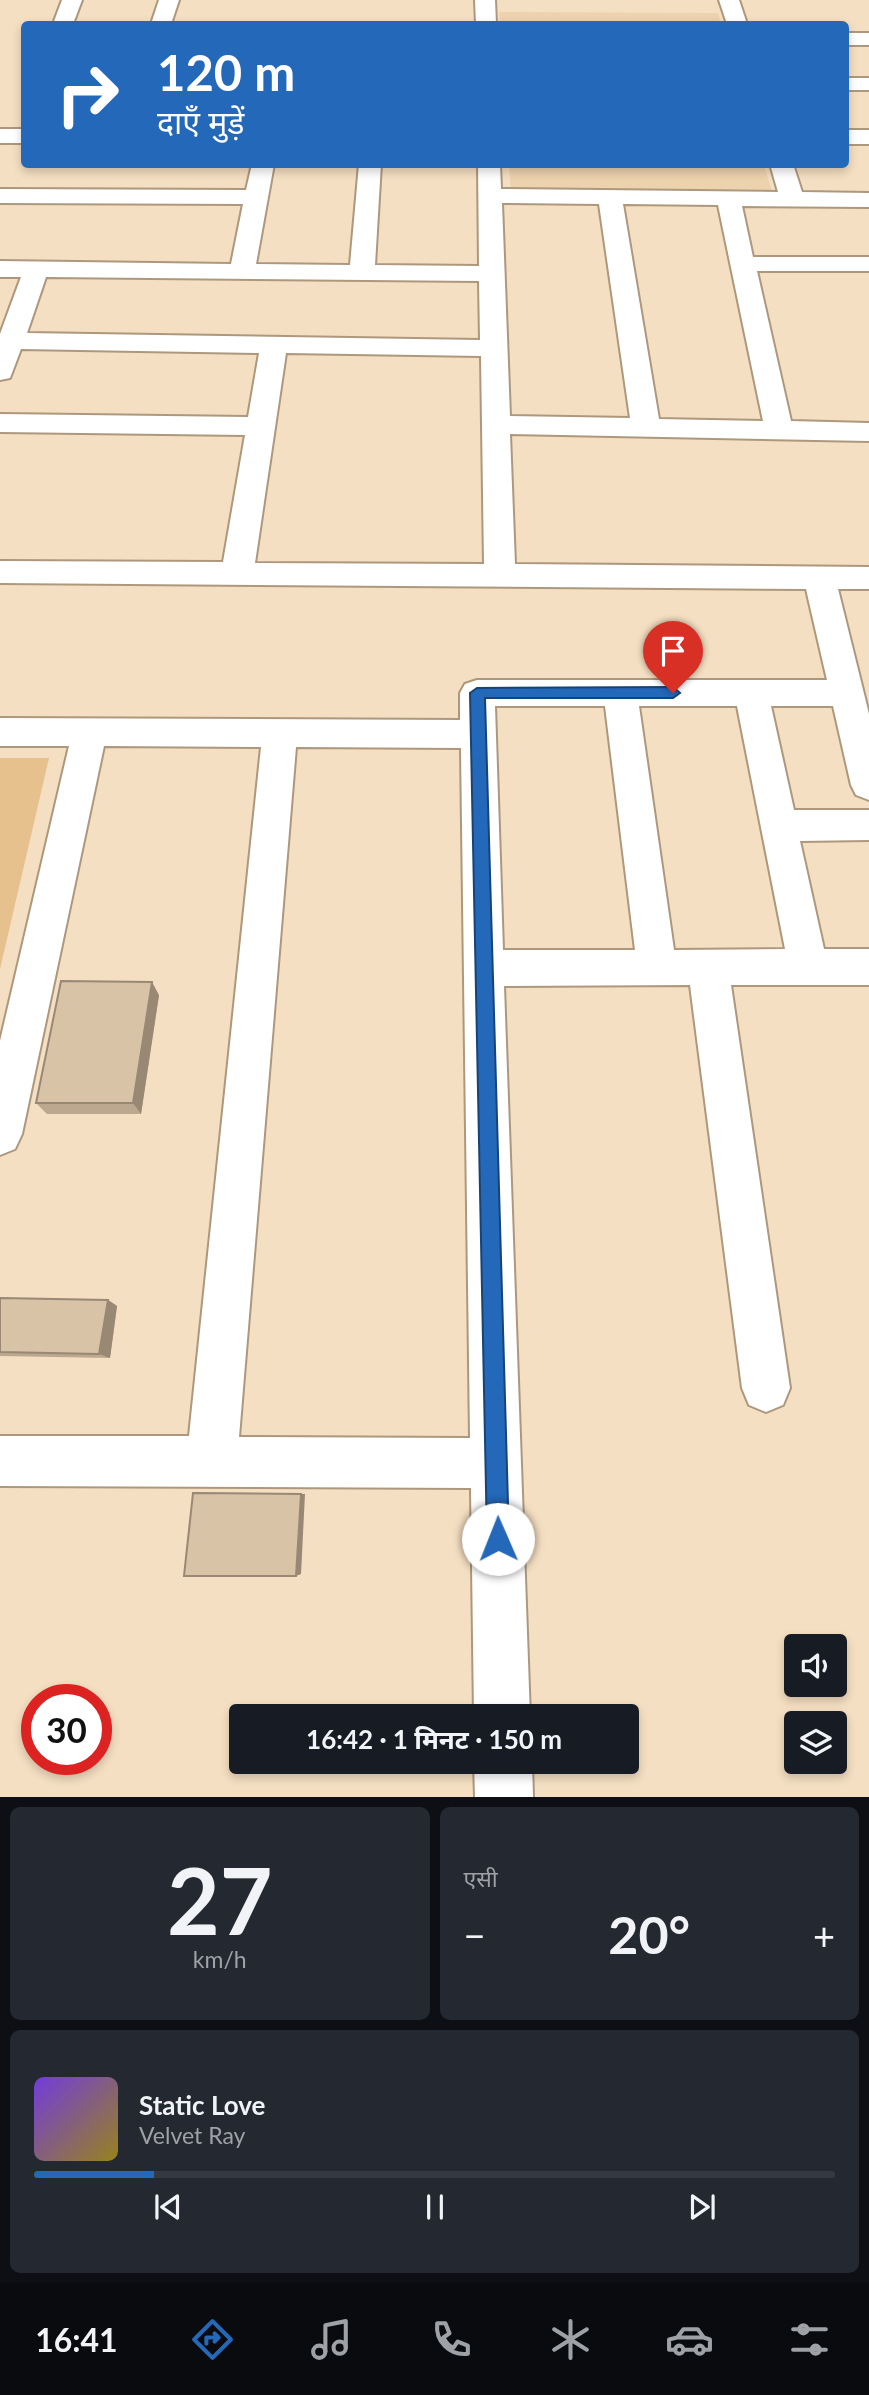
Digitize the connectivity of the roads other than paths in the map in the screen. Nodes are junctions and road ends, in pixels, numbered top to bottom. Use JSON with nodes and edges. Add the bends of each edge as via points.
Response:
{"nodes":[{"id":1,"x":72,"y":0,"type":"edge"},
{"id":2,"x":169,"y":0,"type":"edge"},
{"id":3,"x":485,"y":0,"type":"edge"},
{"id":4,"x":729,"y":0,"type":"edge"},
{"id":5,"x":64,"y":21,"type":"edge"},
{"id":6,"x":162,"y":21,"type":"edge"},
{"id":7,"x":485,"y":21,"type":"edge"},
{"id":8,"x":736,"y":21,"type":"edge"},
{"id":9,"x":849,"y":39,"type":"edge"},
{"id":10,"x":869,"y":39,"type":"edge"},
{"id":11,"x":849,"y":84,"type":"edge"},
{"id":12,"x":869,"y":84,"type":"edge"},
{"id":13,"x":849,"y":137,"type":"edge"},
{"id":14,"x":869,"y":138,"type":"edge"},
{"id":15,"x":262,"y":168,"type":"edge"},
{"id":16,"x":370,"y":168,"type":"edge"},
{"id":17,"x":489,"y":168,"type":"edge"},
{"id":18,"x":782,"y":168,"type":"edge"},
{"id":19,"x":0,"y":196,"type":"edge"},
{"id":20,"x":257,"y":197,"type":"junction"},
{"id":21,"x":490,"y":197,"type":"junction"},
{"id":22,"x":610,"y":198,"type":"junction"},
{"id":23,"x":728,"y":198,"type":"junction"},
{"id":24,"x":792,"y":199,"type":"junction"},
{"id":25,"x":869,"y":200,"type":"edge"},
{"id":26,"x":743,"y":264,"type":"junction"},
{"id":27,"x":869,"y":264,"type":"edge"},
{"id":28,"x":0,"y":269,"type":"edge"},
{"id":29,"x":36,"y":270,"type":"junction"},
{"id":30,"x":242,"y":271,"type":"junction"},
{"id":31,"x":362,"y":272,"type":"junction"},
{"id":32,"x":492,"y":274,"type":"junction"},
{"id":33,"x":11,"y":341,"type":"junction"},
{"id":34,"x":274,"y":345,"type":"junction"},
{"id":35,"x":494,"y":348,"type":"junction"},
{"id":36,"x":0,"y":372,"type":"edge"},
{"id":37,"x":0,"y":424,"type":"edge"},
{"id":38,"x":496,"y":425,"type":"junction"},
{"id":39,"x":261,"y":426,"type":"junction"},
{"id":40,"x":646,"y":428,"type":"junction"},
{"id":41,"x":779,"y":430,"type":"junction"},
{"id":42,"x":869,"y":432,"type":"edge"},
{"id":43,"x":0,"y":572,"type":"edge"},
{"id":44,"x":237,"y":574,"type":"junction"},
{"id":45,"x":499,"y":576,"type":"junction"},
{"id":46,"x":819,"y":578,"type":"junction"},
{"id":47,"x":869,"y":578,"type":"edge"},
{"id":48,"x":621,"y":693,"type":"junction"},
{"id":49,"x":751,"y":693,"type":"junction"},
{"id":50,"x":847,"y":693,"type":"junction"},
{"id":51,"x":0,"y":732,"type":"edge"},
{"id":52,"x":90,"y":732,"type":"junction"},
{"id":53,"x":280,"y":733,"type":"junction"},
{"id":54,"x":479,"y":734,"type":"junction"},
{"id":55,"x":869,"y":785,"type":"edge"},
{"id":56,"x":869,"y":825,"type":"edge"},
{"id":57,"x":778,"y":826,"type":"junction"},
{"id":58,"x":657,"y":967,"type":"junction"},
{"id":59,"x":708,"y":967,"type":"junction"},
{"id":60,"x":808,"y":967,"type":"junction"},
{"id":61,"x":869,"y":967,"type":"edge"},
{"id":62,"x":484,"y":968,"type":"junction"},
{"id":63,"x":0,"y":1134,"type":"edge"},
{"id":64,"x":766,"y":1388,"type":"dead end"},
{"id":65,"x":0,"y":1461,"type":"edge"},
{"id":66,"x":212,"y":1461,"type":"junction"},
{"id":67,"x":496,"y":1463,"type":"junction"},
{"id":68,"x":502,"y":1704,"type":"edge"},
{"id":69,"x":503,"y":1774,"type":"edge"},
{"id":70,"x":504,"y":1797,"type":"edge"}],
"edges":[{"from":1,"to":5,"type":"street"},
{"from":2,"to":6,"type":"street"},
{"from":3,"to":7,"type":"street"},
{"from":4,"to":8,"type":"street"},
{"from":9,"to":10,"type":"street"},
{"from":11,"to":12,"type":"street"},
{"from":13,"to":14,"type":"street"},
{"from":15,"to":20,"type":"street"},
{"from":16,"to":31,"type":"street"},
{"from":17,"to":21,"type":"street"},
{"from":18,"to":24,"type":"street"},
{"from":19,"to":20,"type":"street"},
{"from":20,"to":30,"type":"street"},
{"from":21,"to":22,"type":"street"},
{"from":21,"to":32,"type":"street"},
{"from":22,"to":23,"type":"street"},
{"from":22,"to":40,"type":"street"},
{"from":23,"to":24,"type":"street"},
{"from":23,"to":26,"type":"street"},
{"from":24,"to":25,"type":"street"},
{"from":26,"to":27,"type":"street"},
{"from":26,"to":41,"type":"street"},
{"from":28,"to":29,"type":"street"},
{"from":29,"to":30,"type":"street"},
{"from":29,"to":33,"type":"street"},
{"from":30,"to":31,"type":"street"},
{"from":31,"to":32,"type":"street"},
{"from":32,"to":35,"type":"street"},
{"from":33,"to":34,"type":"street"},
{"from":33,"to":36,"type":"street"},
{"from":34,"to":35,"type":"street"},
{"from":34,"to":39,"type":"street"},
{"from":35,"to":38,"type":"street"},
{"from":37,"to":39,"type":"street"},
{"from":38,"to":40,"type":"street"},
{"from":38,"to":45,"type":"street"},
{"from":39,"to":44,"type":"street"},
{"from":40,"to":41,"type":"street"},
{"from":41,"to":42,"type":"street"},
{"from":43,"to":44,"type":"street"},
{"from":44,"to":45,"type":"street"},
{"from":45,"to":46,"type":"street"},
{"from":46,"to":47,"type":"street"},
{"from":46,"to":50,"type":"street"},
{"from":48,"to":49,"type":"street"},
{"from":48,"to":54,"type":"street","via":[[477,693]]},
{"from":48,"to":58,"type":"street"},
{"from":49,"to":50,"type":"street"},
{"from":49,"to":57,"type":"street"},
{"from":50,"to":55,"type":"street"},
{"from":51,"to":52,"type":"street"},
{"from":52,"to":53,"type":"street"},
{"from":52,"to":63,"type":"street"},
{"from":53,"to":54,"type":"street"},
{"from":53,"to":66,"type":"street"},
{"from":54,"to":62,"type":"street"},
{"from":56,"to":57,"type":"street"},
{"from":57,"to":60,"type":"street"},
{"from":58,"to":59,"type":"street"},
{"from":58,"to":62,"type":"street"},
{"from":59,"to":60,"type":"street"},
{"from":59,"to":64,"type":"street"},
{"from":60,"to":61,"type":"street"},
{"from":62,"to":67,"type":"street"},
{"from":65,"to":66,"type":"street"},
{"from":66,"to":67,"type":"street"},
{"from":67,"to":68,"type":"street"},
{"from":69,"to":70,"type":"street"}]}
